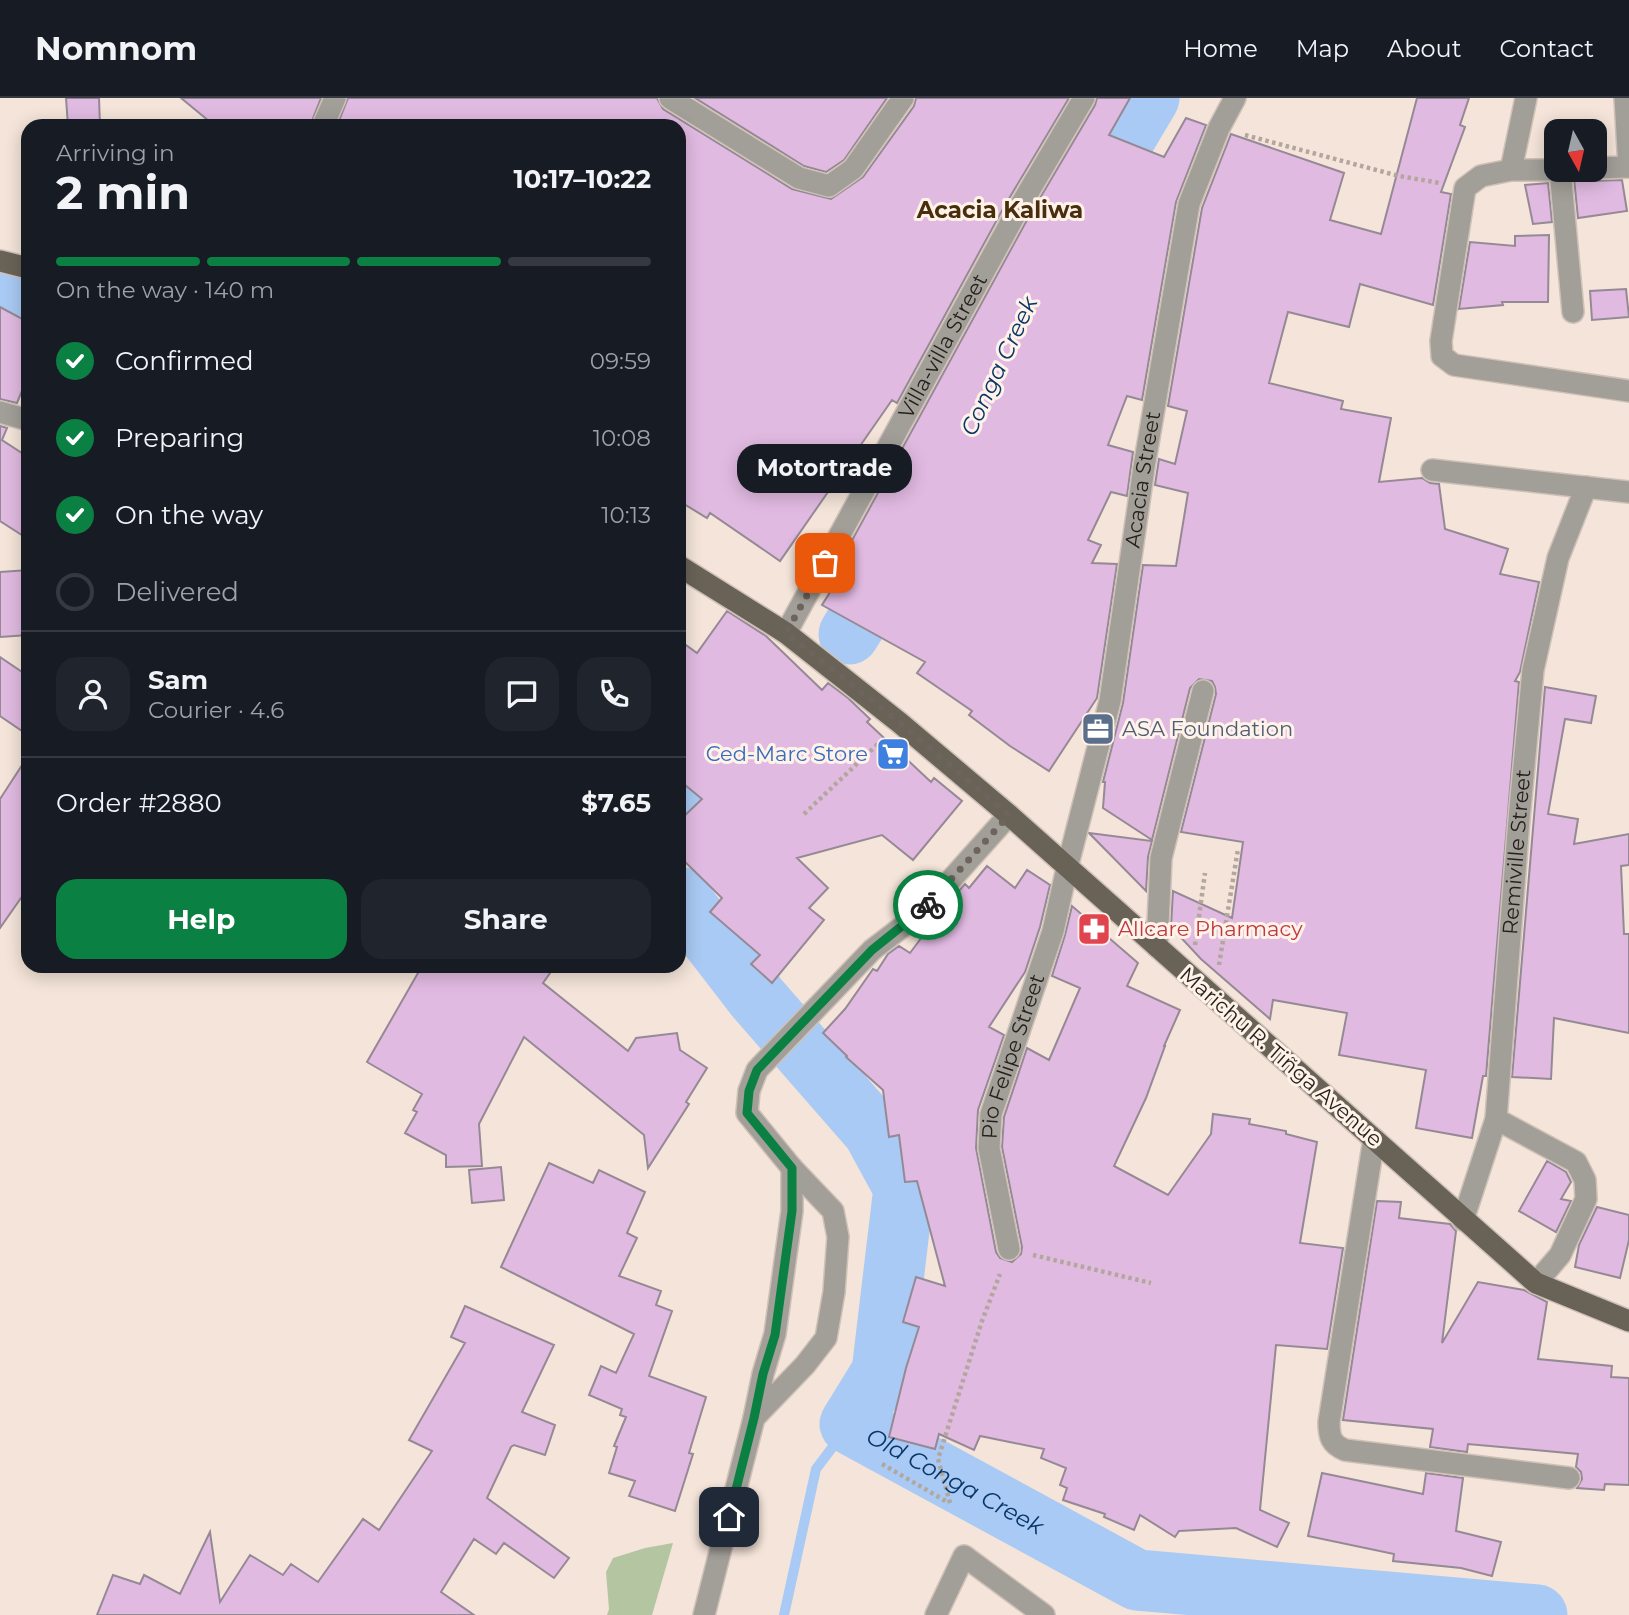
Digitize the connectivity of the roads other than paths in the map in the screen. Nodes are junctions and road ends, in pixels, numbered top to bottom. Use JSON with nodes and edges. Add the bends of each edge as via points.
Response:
{"nodes":[{"id":1,"x":335,"y":98,"type":"edge"},
{"id":2,"x":670,"y":98,"type":"edge"},
{"id":3,"x":903,"y":98,"type":"edge"},
{"id":4,"x":1084,"y":98,"type":"edge"},
{"id":5,"x":1235,"y":98,"type":"edge"},
{"id":6,"x":1526,"y":98,"type":"edge"},
{"id":7,"x":1625,"y":98,"type":"edge"},
{"id":8,"x":326,"y":119,"type":"edge"},
{"id":9,"x":1629,"y":167,"type":"edge"},
{"id":10,"x":1607,"y":168,"type":"edge"},
{"id":11,"x":1511,"y":170,"type":"junction"},
{"id":12,"x":1544,"y":170,"type":"edge"},
{"id":13,"x":1561,"y":182,"type":"edge"},
{"id":14,"x":0,"y":261,"type":"edge"},
{"id":15,"x":21,"y":266,"type":"edge"},
{"id":16,"x":1573,"y":312,"type":"dead end"},
{"id":17,"x":1629,"y":391,"type":"edge"},
{"id":18,"x":0,"y":412,"type":"edge"},
{"id":19,"x":21,"y":418,"type":"edge"},
{"id":20,"x":1432,"y":470,"type":"dead end"},
{"id":21,"x":1586,"y":487,"type":"junction"},
{"id":22,"x":1629,"y":492,"type":"edge"},
{"id":23,"x":686,"y":570,"type":"edge"},
{"id":24,"x":786,"y":633,"type":"junction"},
{"id":25,"x":1203,"y":691,"type":"dead end"},
{"id":26,"x":1009,"y":815,"type":"junction"},
{"id":27,"x":1067,"y":868,"type":"junction"},
{"id":28,"x":1157,"y":947,"type":"junction"},
{"id":29,"x":1496,"y":1119,"type":"junction"},
{"id":30,"x":1374,"y":1139,"type":"junction"},
{"id":31,"x":792,"y":1168,"type":"junction"},
{"id":32,"x":1463,"y":1220,"type":"junction"},
{"id":33,"x":1009,"y":1249,"type":"road end"},
{"id":34,"x":1536,"y":1283,"type":"junction"},
{"id":35,"x":1629,"y":1321,"type":"edge"},
{"id":36,"x":754,"y":1418,"type":"junction"},
{"id":37,"x":1569,"y":1478,"type":"dead end"},
{"id":38,"x":704,"y":1615,"type":"edge"},
{"id":39,"x":936,"y":1615,"type":"edge"},
{"id":40,"x":1044,"y":1615,"type":"edge"}],
"edges":[{"from":1,"to":8,"type":"street"},
{"from":2,"to":3,"type":"street","via":[[799,178],[829,186],[853,169]]},
{"from":4,"to":24,"type":"street","name":"Villa-villa Street"},
{"from":5,"to":27,"type":"street","name":"Acacia Street","via":[[1189,204],[1110,701]]},
{"from":6,"to":11,"type":"street"},
{"from":7,"to":9,"type":"street"},
{"from":9,"to":10,"type":"street"},
{"from":11,"to":12,"type":"street"},
{"from":11,"to":17,"type":"street","via":[[1481,176],[1465,188],[1441,341],[1444,359],[1454,365]]},
{"from":13,"to":16,"type":"street"},
{"from":14,"to":15,"type":"main road"},
{"from":18,"to":19,"type":"street"},
{"from":20,"to":21,"type":"street"},
{"from":21,"to":22,"type":"street"},
{"from":21,"to":29,"type":"street","name":"Remiville Street","via":[[1558,558],[1533,670]]},
{"from":23,"to":24,"type":"main road","name":"Marichu R. Tiñga Avenue"},
{"from":24,"to":26,"type":"main road","name":"Marichu R. Tiñga Avenue"},
{"from":25,"to":28,"type":"street","via":[[1161,858]]},
{"from":26,"to":27,"type":"main road","name":"Marichu R. Tiñga Avenue"},
{"from":26,"to":31,"type":"street","via":[[923,911],[872,950],[757,1070],[747,1113]]},
{"from":27,"to":28,"type":"main road","name":"Marichu R. Tiñga Avenue"},
{"from":27,"to":33,"type":"street","name":"Pio Felipe Street","via":[[1053,931],[991,1114],[989,1147]]},
{"from":28,"to":30,"type":"main road","name":"Marichu R. Tiñga Avenue"},
{"from":29,"to":32,"type":"street","name":"Remiville Street"},
{"from":29,"to":34,"type":"street","via":[[1576,1162],[1585,1180],[1586,1199],[1560,1255]]},
{"from":30,"to":32,"type":"main road","name":"Marichu R. Tiñga Avenue"},
{"from":30,"to":37,"type":"street","via":[[1329,1422],[1333,1444],[1345,1450]]},
{"from":31,"to":36,"type":"street","via":[[792,1211],[775,1335]]},
{"from":31,"to":36,"type":"street","via":[[833,1212],[838,1237],[834,1292],[826,1338]]},
{"from":32,"to":34,"type":"main road","name":"Marichu R. Tiñga Avenue"},
{"from":34,"to":35,"type":"main road","name":"Marichu R. Tiñga Avenue"},
{"from":36,"to":38,"type":"street"},
{"from":39,"to":40,"type":"street","via":[[964,1556]]}]}
